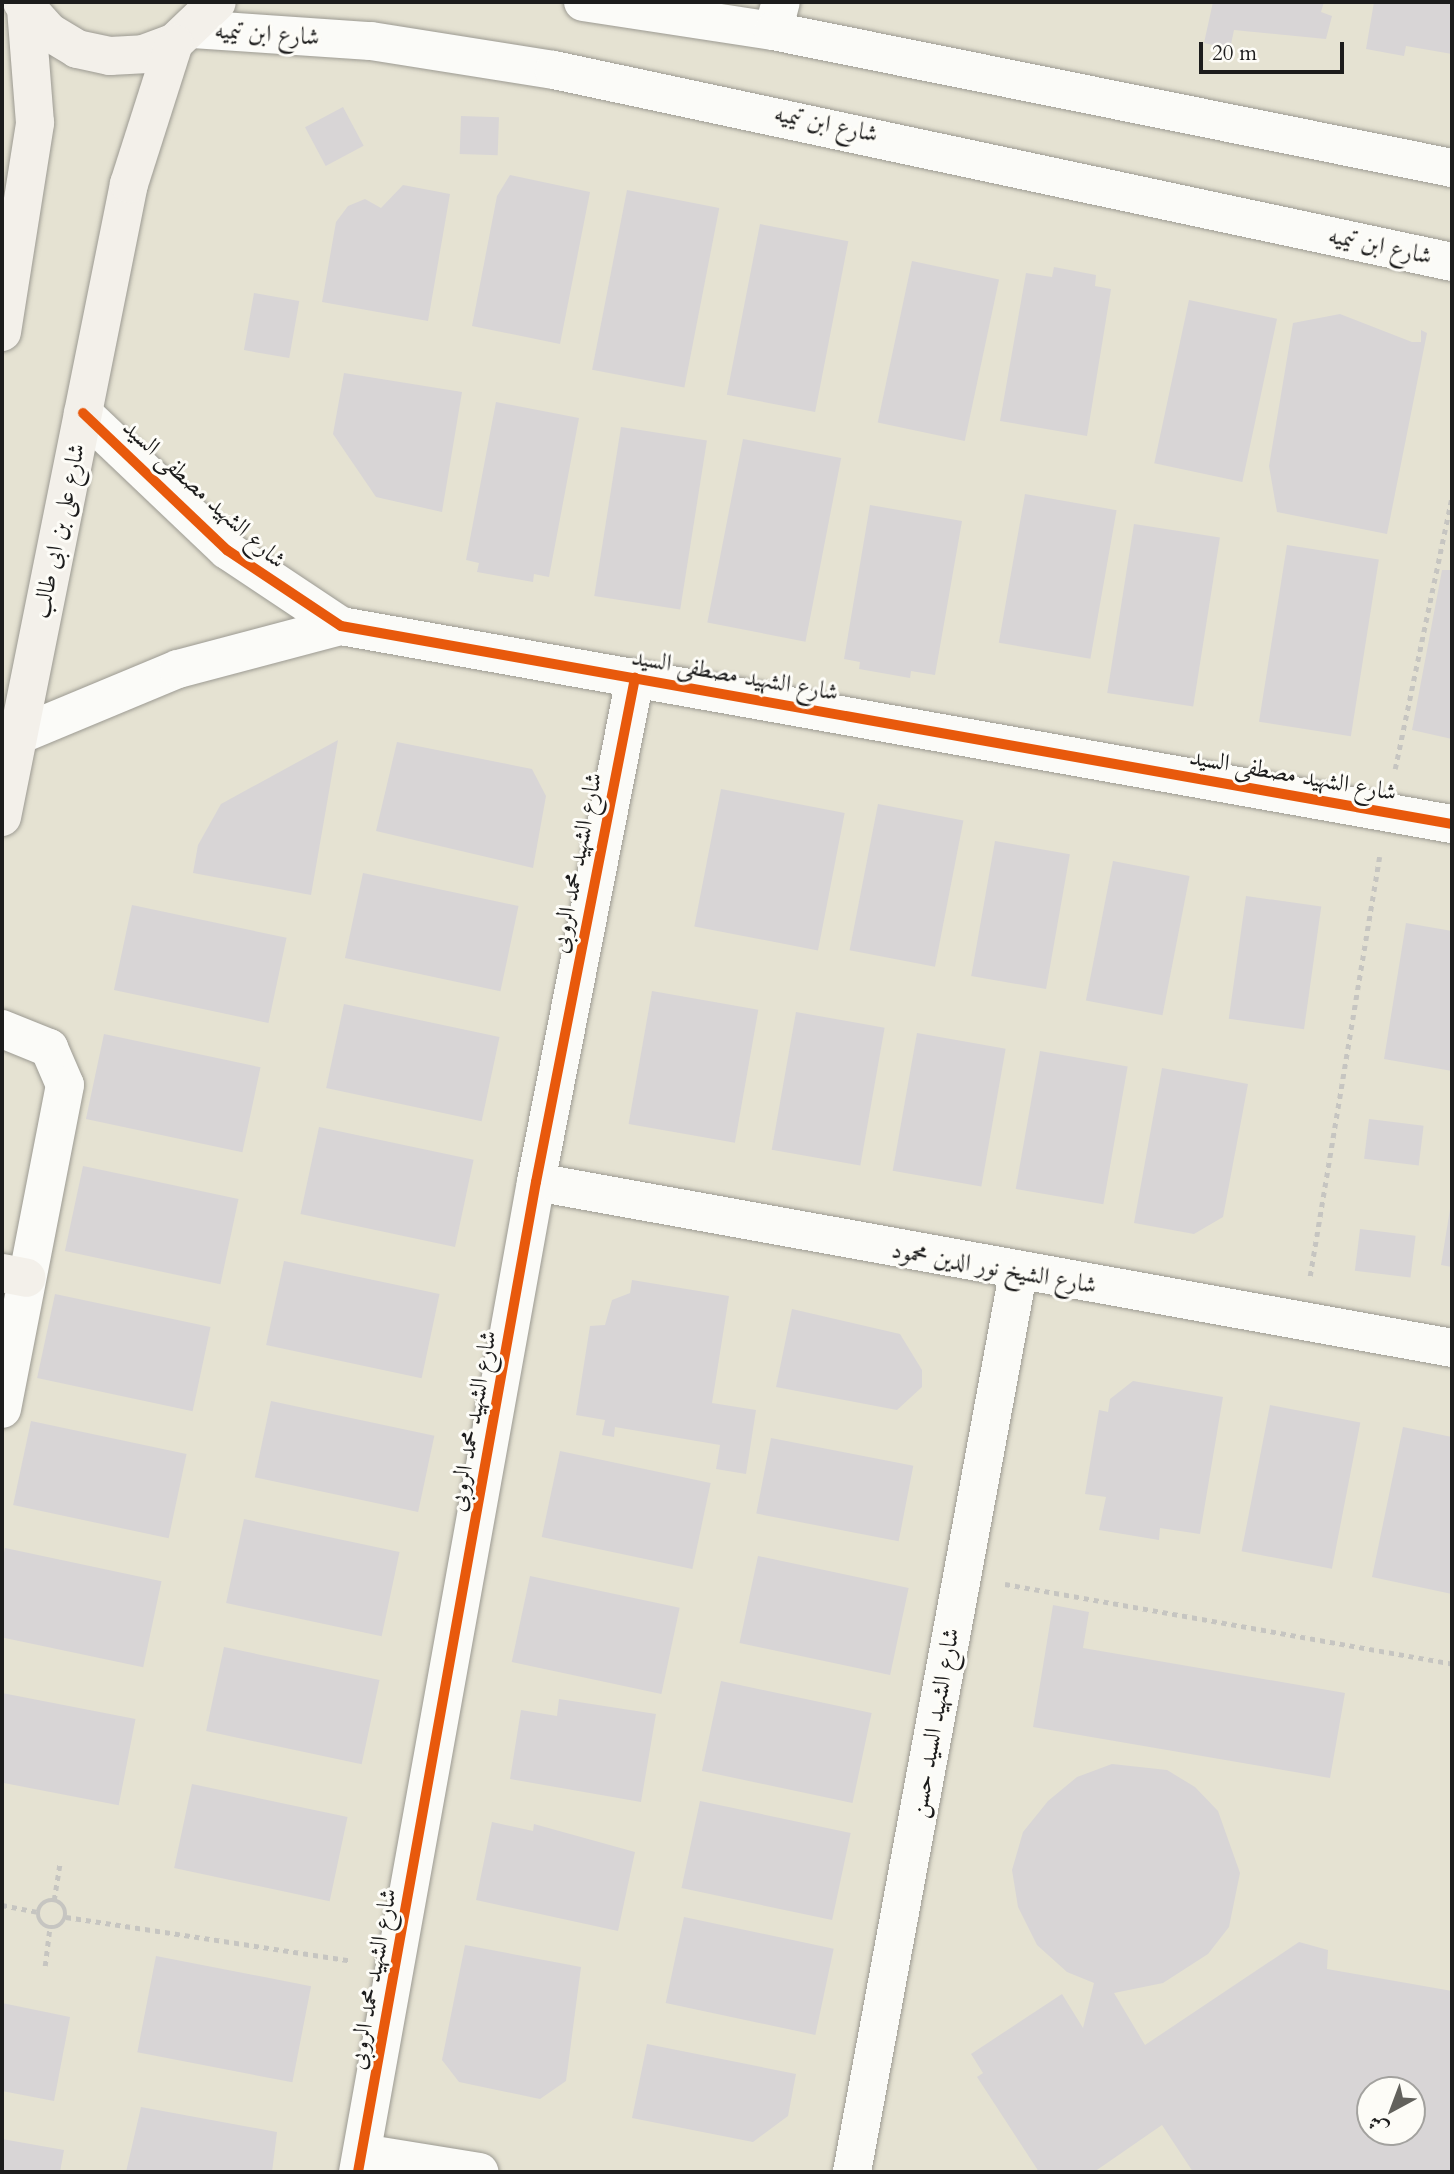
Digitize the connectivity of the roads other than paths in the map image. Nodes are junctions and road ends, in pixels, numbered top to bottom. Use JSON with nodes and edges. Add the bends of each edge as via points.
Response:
{"nodes":[{"id":1,"x":583,"y":2,"type":"edge"},
{"id":2,"x":24,"y":5,"type":"edge"},
{"id":3,"x":777,"y":17,"type":"edge"},
{"id":4,"x":195,"y":25,"type":"edge"},
{"id":5,"x":1452,"y":168,"type":"edge"},
{"id":6,"x":1452,"y":261,"type":"edge"},
{"id":7,"x":2,"y":332,"type":"edge"},
{"id":8,"x":83,"y":413,"type":"junction"},
{"id":9,"x":341,"y":626,"type":"junction"},
{"id":10,"x":635,"y":678,"type":"junction"},
{"id":11,"x":17,"y":736,"type":"junction"},
{"id":12,"x":2,"y":817,"type":"edge"},
{"id":13,"x":1452,"y":824,"type":"edge"},
{"id":14,"x":2,"y":1029,"type":"edge"},
{"id":15,"x":536,"y":1182,"type":"junction"},
{"id":16,"x":1018,"y":1274,"type":"junction"},
{"id":17,"x":14,"y":1276,"type":"edge"},
{"id":18,"x":1452,"y":1348,"type":"edge"},
{"id":19,"x":2,"y":1409,"type":"edge"},
{"id":20,"x":360,"y":2162,"type":"edge"},
{"id":21,"x":480,"y":2172,"type":"edge"},
{"id":22,"x":852,"y":2172,"type":"edge"}],
"edges":[{"from":1,"to":3,"type":"street"},
{"from":2,"to":4,"type":"main road","via":[[48,32],[77,49],[143,54]]},
{"from":2,"to":7,"type":"main road","via":[[35,123]]},
{"from":3,"to":5,"type":"street"},
{"from":4,"to":6,"type":"street","name":"شارع ابن تيميه","via":[[371,41],[554,70]]},
{"from":4,"to":8,"type":"main road","name":"شارع على بن ابى طالب","via":[[132,172]]},
{"from":8,"to":9,"type":"street","name":"شارع الشهيد مصطفى السيد","via":[[227,550]]},
{"from":8,"to":11,"type":"main road","name":"شارع على بن ابى طالب"},
{"from":9,"to":10,"type":"street","name":"شارع الشهيد مصطفى السيد"},
{"from":9,"to":11,"type":"street","name":"شارع الشهيد مصطفى السيد","via":[[178,669]]},
{"from":10,"to":13,"type":"street","name":"شارع الشهيد مصطفى السيد"},
{"from":10,"to":15,"type":"street","name":"شارع الشهيد محمد الروبى"},
{"from":11,"to":12,"type":"main road","name":"شارع على بن ابى طالب"},
{"from":14,"to":17,"type":"street","via":[[49,1048],[65,1085]]},
{"from":15,"to":16,"type":"street","name":"شارع الشيخ نور الدين محمود"},
{"from":15,"to":20,"type":"street","name":"شارع الشهيد محمد الروبى"},
{"from":16,"to":18,"type":"street","name":"شارع الشيخ نور الدين محمود"},
{"from":16,"to":22,"type":"street","name":"شارع الشهيد السيد حسن"},
{"from":17,"to":19,"type":"street"},
{"from":20,"to":21,"type":"street"}]}
